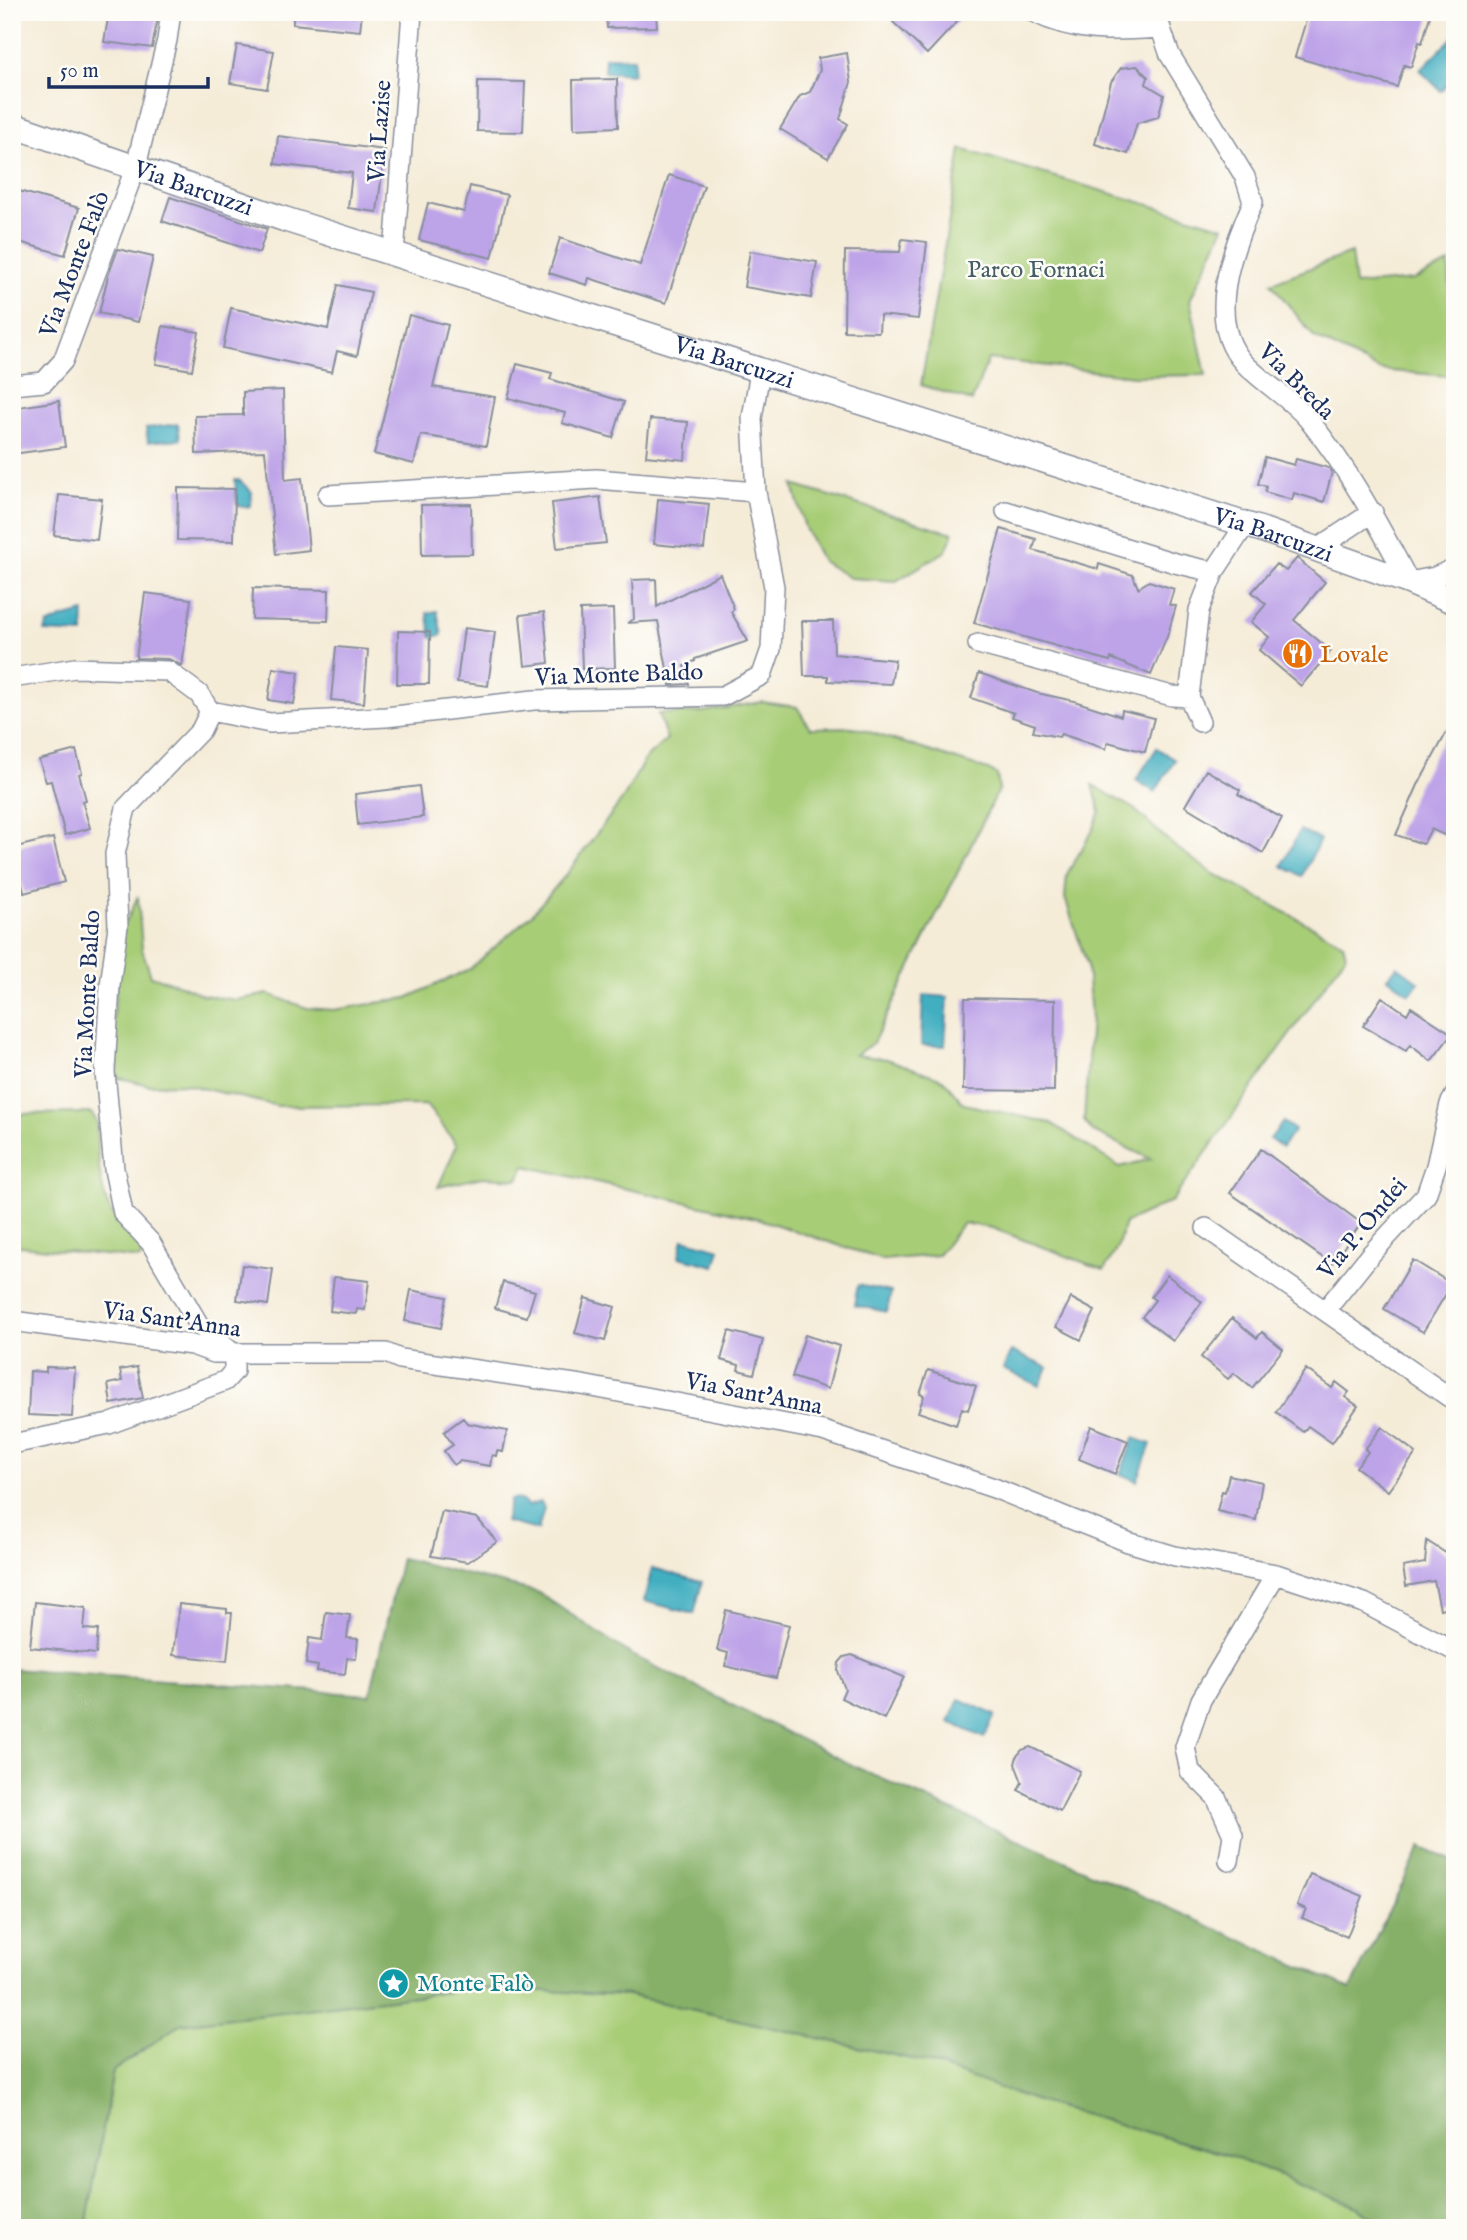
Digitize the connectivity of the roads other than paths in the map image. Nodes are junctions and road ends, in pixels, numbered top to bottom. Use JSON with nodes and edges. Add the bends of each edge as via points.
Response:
{"nodes":[{"id":1,"x":171,"y":12,"type":"edge"},
{"id":2,"x":412,"y":12,"type":"edge"},
{"id":3,"x":1032,"y":12,"type":"edge"},
{"id":4,"x":1158,"y":20,"type":"edge"},
{"id":5,"x":12,"y":125,"type":"edge"},
{"id":6,"x":136,"y":166,"type":"junction"},
{"id":7,"x":394,"y":254,"type":"junction"},
{"id":8,"x":760,"y":372,"type":"junction"},
{"id":9,"x":12,"y":386,"type":"edge"},
{"id":10,"x":756,"y":492,"type":"junction"},
{"id":11,"x":328,"y":495,"type":"dead end"},
{"id":12,"x":1006,"y":511,"type":"dead end"},
{"id":13,"x":1373,"y":512,"type":"junction"},
{"id":14,"x":1245,"y":525,"type":"junction"},
{"id":15,"x":1317,"y":550,"type":"junction"},
{"id":16,"x":1455,"y":568,"type":"edge"},
{"id":17,"x":1214,"y":572,"type":"junction"},
{"id":18,"x":1409,"y":582,"type":"junction"},
{"id":19,"x":1455,"y":602,"type":"edge"},
{"id":20,"x":978,"y":644,"type":"dead end"},
{"id":21,"x":12,"y":678,"type":"edge"},
{"id":22,"x":1189,"y":697,"type":"junction"},
{"id":23,"x":210,"y":711,"type":"junction"},
{"id":24,"x":1200,"y":722,"type":"dead end"},
{"id":25,"x":1455,"y":1095,"type":"edge"},
{"id":26,"x":1206,"y":1228,"type":"dead end"},
{"id":27,"x":1325,"y":1311,"type":"junction"},
{"id":28,"x":12,"y":1321,"type":"edge"},
{"id":29,"x":234,"y":1354,"type":"junction"},
{"id":30,"x":1448,"y":1397,"type":"dead end"},
{"id":31,"x":12,"y":1444,"type":"edge"},
{"id":32,"x":1276,"y":1574,"type":"junction"},
{"id":33,"x":1455,"y":1651,"type":"edge"},
{"id":34,"x":1229,"y":1861,"type":"dead end"}],
"edges":[{"from":1,"to":6,"type":"street"},
{"from":2,"to":7,"type":"street","name":"Via Lazise"},
{"from":3,"to":4,"type":"street","via":[[1069,27],[1101,32]]},
{"from":4,"to":13,"type":"street","name":"Via Breda","via":[[1170,55],[1245,177],[1253,202],[1224,285],[1226,321],[1235,352],[1307,418]]},
{"from":5,"to":6,"type":"street","name":"Via Barcuzzi"},
{"from":6,"to":7,"type":"street","name":"Via Barcuzzi"},
{"from":6,"to":9,"type":"street","name":"Via Monte Falò","via":[[63,360],[44,382]]},
{"from":7,"to":8,"type":"street","name":"Via Barcuzzi"},
{"from":8,"to":10,"type":"street","name":"Via Monte Baldo","via":[[752,418]]},
{"from":8,"to":14,"type":"street","name":"Via Barcuzzi"},
{"from":10,"to":11,"type":"street","via":[[596,479]]},
{"from":10,"to":23,"type":"street","name":"Via Monte Baldo","via":[[774,587],[771,649],[762,675],[723,696],[534,700],[386,717],[270,723]]},
{"from":12,"to":17,"type":"street"},
{"from":13,"to":15,"type":"street"},
{"from":13,"to":18,"type":"street","name":"Via Breda"},
{"from":14,"to":15,"type":"street","name":"Via Barcuzzi"},
{"from":14,"to":17,"type":"street"},
{"from":15,"to":18,"type":"street","name":"Via Barcuzzi"},
{"from":16,"to":18,"type":"street"},
{"from":17,"to":22,"type":"street","via":[[1199,610]]},
{"from":18,"to":19,"type":"street","name":"Via Barcuzzi"},
{"from":20,"to":22,"type":"street","via":[[1146,690]]},
{"from":21,"to":23,"type":"street","via":[[75,668],[168,671],[199,694]]},
{"from":22,"to":24,"type":"street"},
{"from":23,"to":29,"type":"street","name":"Via Monte Baldo","via":[[201,730],[126,808],[115,854],[118,926],[105,1072],[123,1213],[151,1243],[199,1325]]},
{"from":25,"to":27,"type":"street","name":"Via P. Ondei","via":[[1426,1195]]},
{"from":26,"to":27,"type":"street","name":"Via P. Ondei"},
{"from":27,"to":30,"type":"street","name":"Via P. Ondei"},
{"from":28,"to":29,"type":"street","name":"Via Sant'Anna"},
{"from":29,"to":31,"type":"street","via":[[233,1371],[225,1381],[109,1424]]},
{"from":29,"to":32,"type":"street","name":"Via Sant'Anna","via":[[386,1353],[824,1431],[993,1488],[1128,1542],[1175,1556]]},
{"from":32,"to":33,"type":"street","name":"Via Sant'Anna","via":[[1369,1605]]},
{"from":32,"to":34,"type":"street","via":[[1201,1700],[1185,1747],[1190,1771],[1216,1797],[1233,1835]]}]}
